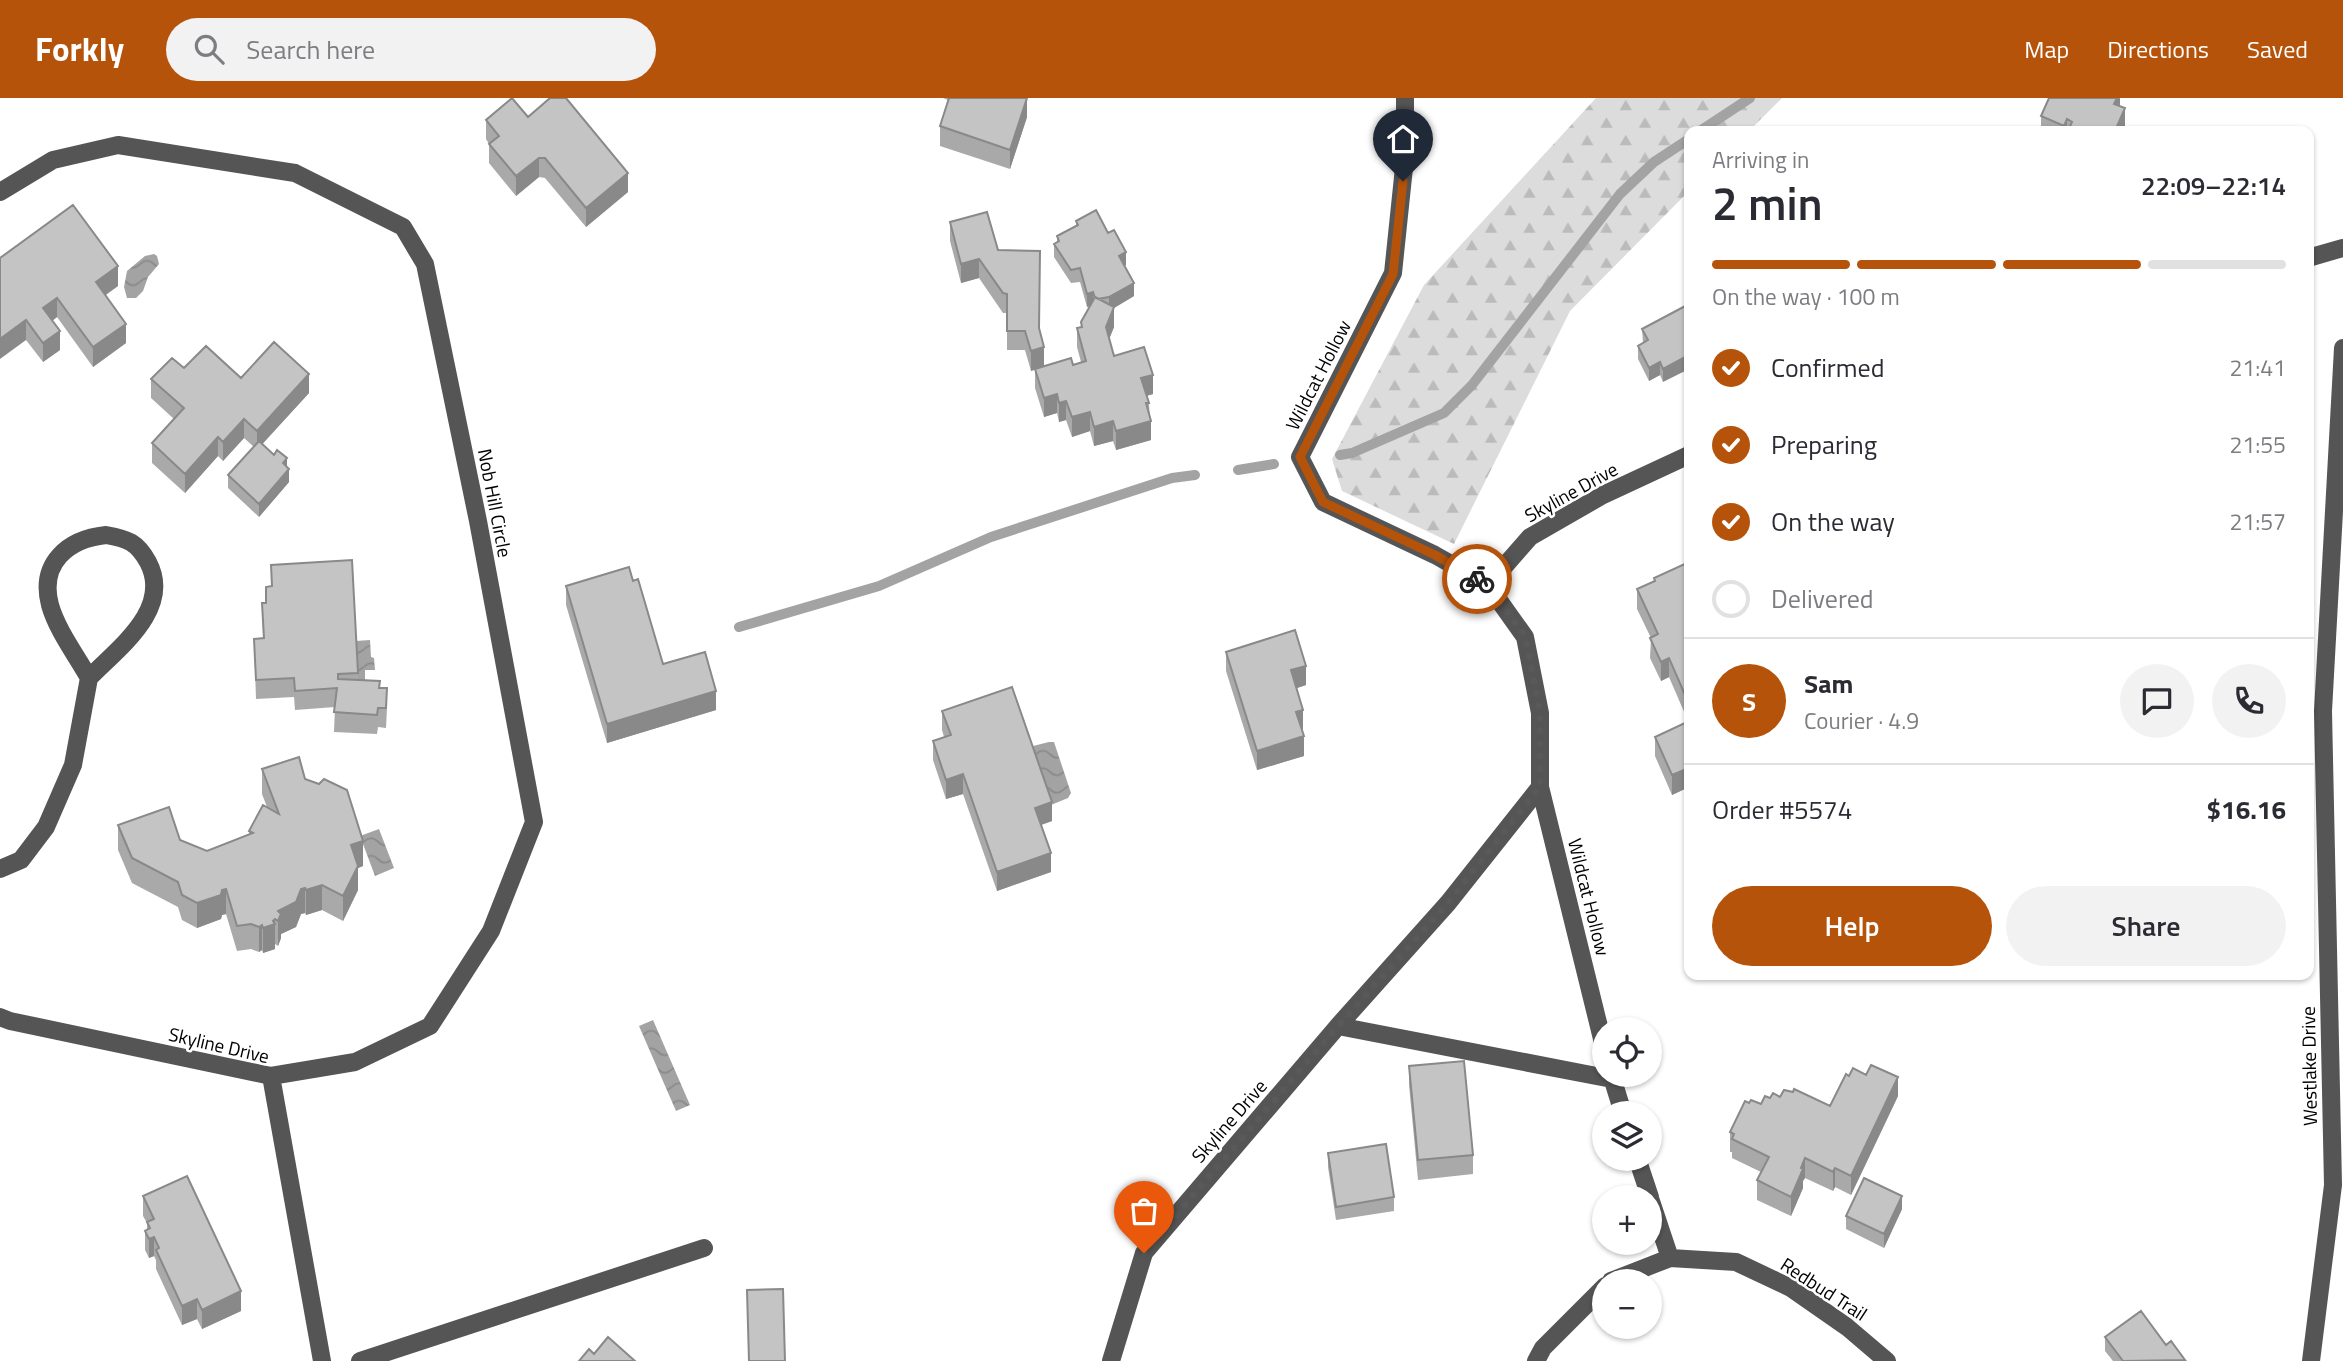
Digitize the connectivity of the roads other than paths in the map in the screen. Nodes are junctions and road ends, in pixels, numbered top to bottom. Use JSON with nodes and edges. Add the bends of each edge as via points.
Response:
{"nodes":[{"id":1,"x":1405,"y":98,"type":"edge"},
{"id":2,"x":0,"y":192,"type":"edge"},
{"id":3,"x":2343,"y":248,"type":"edge"},
{"id":4,"x":2314,"y":256,"type":"edge"},
{"id":5,"x":2343,"y":348,"type":"edge"},
{"id":6,"x":1684,"y":458,"type":"edge"},
{"id":7,"x":2337,"y":566,"type":"edge"},
{"id":8,"x":1488,"y":585,"type":"junction"},
{"id":9,"x":89,"y":678,"type":"junction"},
{"id":10,"x":1540,"y":787,"type":"junction"},
{"id":11,"x":0,"y":869,"type":"edge"},
{"id":12,"x":0,"y":1017,"type":"edge"},
{"id":13,"x":1597,"y":1017,"type":"edge"},
{"id":14,"x":1338,"y":1026,"type":"junction"},
{"id":15,"x":1592,"y":1073,"type":"edge"},
{"id":16,"x":271,"y":1076,"type":"junction"},
{"id":17,"x":1662,"y":1234,"type":"edge"},
{"id":18,"x":704,"y":1248,"type":"dead end"},
{"id":19,"x":1670,"y":1258,"type":"junction"},
{"id":20,"x":1642,"y":1269,"type":"edge"},
{"id":21,"x":1592,"y":1299,"type":"edge"},
{"id":22,"x":322,"y":1361,"type":"edge"},
{"id":23,"x":360,"y":1361,"type":"edge"},
{"id":24,"x":1111,"y":1361,"type":"edge"},
{"id":25,"x":1536,"y":1361,"type":"edge"},
{"id":26,"x":1887,"y":1361,"type":"edge"},
{"id":27,"x":2311,"y":1361,"type":"edge"}],
"edges":[{"from":1,"to":8,"type":"street","name":"Wildcat Hollow","via":[[1405,158],[1393,274],[1300,457],[1323,502]]},
{"from":2,"to":16,"type":"street","name":"Nob Hill Circle","via":[[53,160],[118,145],[295,173],[403,227],[425,264],[534,822],[491,931],[430,1026],[355,1062]]},
{"from":3,"to":4,"type":"street"},
{"from":5,"to":7,"type":"street","name":"Westlake Drive"},
{"from":6,"to":8,"type":"street","name":"Skyline Drive","via":[[1603,495],[1530,537]]},
{"from":7,"to":27,"type":"street","name":"Westlake Drive","via":[[2323,711],[2333,1185]]},
{"from":8,"to":10,"type":"street","name":"Wildcat Hollow","via":[[1525,636],[1540,713]]},
{"from":9,"to":9,"type":"street","via":[[135,631],[149,612],[155,591],[141,548],[125,538],[86,537],[68,546],[55,560],[48,583],[50,605]]},
{"from":9,"to":11,"type":"street","via":[[73,765],[46,827],[21,860]]},
{"from":10,"to":13,"type":"street","name":"Wildcat Hollow"},
{"from":10,"to":14,"type":"street","name":"Skyline Drive","via":[[1448,903]]},
{"from":12,"to":16,"type":"street","name":"Skyline Drive"},
{"from":14,"to":15,"type":"street"},
{"from":14,"to":24,"type":"street","name":"Skyline Drive","via":[[1144,1253]]},
{"from":16,"to":22,"type":"street","name":"Skyline Drive"},
{"from":17,"to":19,"type":"street"},
{"from":18,"to":23,"type":"street"},
{"from":19,"to":20,"type":"street","name":"Redbud Trail"},
{"from":19,"to":26,"type":"street","name":"Redbud Trail","via":[[1737,1262],[1791,1288],[1847,1326]]},
{"from":21,"to":25,"type":"street","via":[[1543,1348]]}]}
